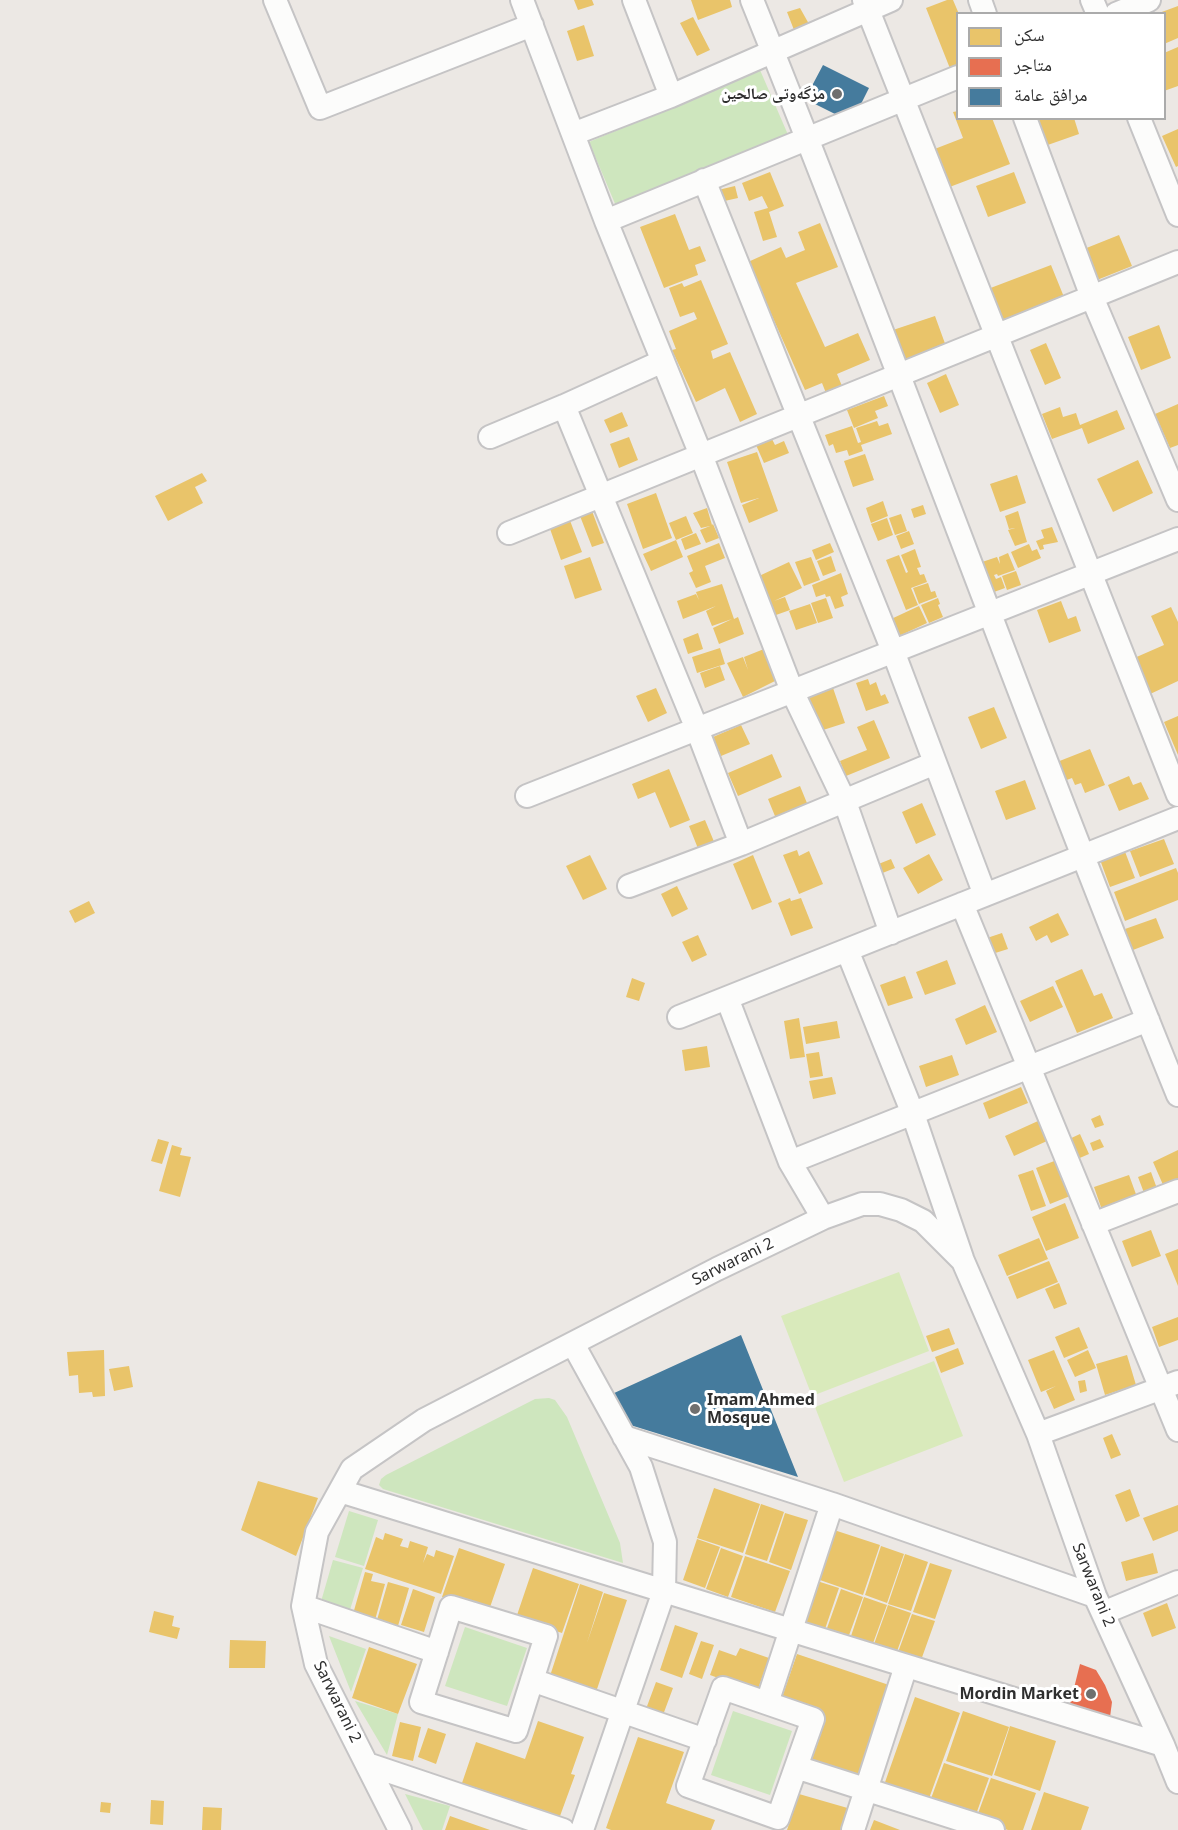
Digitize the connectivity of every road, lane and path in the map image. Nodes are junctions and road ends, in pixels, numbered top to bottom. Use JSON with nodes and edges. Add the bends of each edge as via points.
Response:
{"nodes":[{"id":1,"x":275,"y":0,"type":"edge"},
{"id":2,"x":522,"y":0,"type":"edge"},
{"id":3,"x":634,"y":0,"type":"edge"},
{"id":4,"x":752,"y":0,"type":"edge"},
{"id":5,"x":891,"y":0,"type":"edge"},
{"id":6,"x":1149,"y":0,"type":"edge"},
{"id":7,"x":866,"y":5,"type":"edge"},
{"id":8,"x":1121,"y":12,"type":"edge"},
{"id":9,"x":532,"y":25,"type":"junction"},
{"id":10,"x":773,"y":52,"type":"junction"},
{"id":11,"x":956,"y":77,"type":"edge"},
{"id":12,"x":672,"y":96,"type":"junction"},
{"id":13,"x":903,"y":99,"type":"junction"},
{"id":14,"x":1025,"y":120,"type":"edge"},
{"id":15,"x":1140,"y":120,"type":"edge"},
{"id":16,"x":573,"y":134,"type":"junction"},
{"id":17,"x":806,"y":139,"type":"junction"},
{"id":18,"x":704,"y":180,"type":"junction"},
{"id":19,"x":1178,"y":215,"type":"edge"},
{"id":20,"x":606,"y":221,"type":"junction"},
{"id":21,"x":1178,"y":262,"type":"edge"},
{"id":22,"x":1092,"y":297,"type":"junction"},
{"id":23,"x":997,"y":335,"type":"junction"},
{"id":24,"x":663,"y":361,"type":"junction"},
{"id":25,"x":900,"y":374,"type":"junction"},
{"id":26,"x":564,"y":406,"type":"junction"},
{"id":27,"x":800,"y":415,"type":"junction"},
{"id":28,"x":490,"y":436,"type":"dead end"},
{"id":29,"x":701,"y":455,"type":"junction"},
{"id":30,"x":601,"y":495,"type":"junction"},
{"id":31,"x":1178,"y":500,"type":"edge"},
{"id":32,"x":509,"y":533,"type":"dead end"},
{"id":33,"x":1178,"y":539,"type":"edge"},
{"id":34,"x":1091,"y":573,"type":"junction"},
{"id":35,"x":990,"y":613,"type":"junction"},
{"id":36,"x":893,"y":651,"type":"junction"},
{"id":37,"x":792,"y":691,"type":"junction"},
{"id":38,"x":697,"y":729,"type":"junction"},
{"id":39,"x":935,"y":763,"type":"junction"},
{"id":40,"x":1178,"y":795,"type":"edge"},
{"id":41,"x":527,"y":796,"type":"dead end"},
{"id":42,"x":845,"y":802,"type":"junction"},
{"id":43,"x":1178,"y":818,"type":"edge"},
{"id":44,"x":741,"y":844,"type":"junction"},
{"id":45,"x":1083,"y":855,"type":"junction"},
{"id":46,"x":629,"y":886,"type":"dead end"},
{"id":47,"x":985,"y":895,"type":"junction"},
{"id":48,"x":962,"y":904,"type":"junction"},
{"id":49,"x":891,"y":933,"type":"junction"},
{"id":50,"x":847,"y":950,"type":"junction"},
{"id":51,"x":727,"y":998,"type":"junction"},
{"id":52,"x":679,"y":1017,"type":"dead end"},
{"id":53,"x":1148,"y":1020,"type":"junction"},
{"id":54,"x":1029,"y":1068,"type":"junction"},
{"id":55,"x":1177,"y":1092,"type":"edge"},
{"id":56,"x":913,"y":1114,"type":"junction"},
{"id":57,"x":790,"y":1162,"type":"junction"},
{"id":58,"x":1178,"y":1191,"type":"edge"},
{"id":59,"x":823,"y":1218,"type":"junction"},
{"id":60,"x":1093,"y":1224,"type":"junction"},
{"id":61,"x":963,"y":1261,"type":"junction"},
{"id":62,"x":573,"y":1344,"type":"junction"},
{"id":63,"x":1170,"y":1386,"type":"edge"},
{"id":64,"x":1178,"y":1430,"type":"edge"},
{"id":65,"x":1038,"y":1434,"type":"junction"},
{"id":66,"x":624,"y":1437,"type":"junction"},
{"id":67,"x":340,"y":1491,"type":"junction"},
{"id":68,"x":832,"y":1504,"type":"junction"},
{"id":69,"x":1178,"y":1582,"type":"edge"},
{"id":70,"x":664,"y":1591,"type":"junction"},
{"id":71,"x":1099,"y":1604,"type":"junction"},
{"id":72,"x":303,"y":1605,"type":"junction"},
{"id":73,"x":791,"y":1630,"type":"junction"},
{"id":74,"x":437,"y":1652,"type":"junction"},
{"id":75,"x":906,"y":1666,"type":"junction"},
{"id":76,"x":532,"y":1680,"type":"junction"},
{"id":77,"x":767,"y":1703,"type":"junction"},
{"id":78,"x":623,"y":1710,"type":"junction"},
{"id":79,"x":705,"y":1740,"type":"junction"},
{"id":80,"x":1163,"y":1745,"type":"junction"},
{"id":81,"x":367,"y":1764,"type":"junction"},
{"id":82,"x":796,"y":1767,"type":"junction"},
{"id":83,"x":1177,"y":1776,"type":"edge"},
{"id":84,"x":866,"y":1789,"type":"junction"},
{"id":85,"x":400,"y":1830,"type":"edge"},
{"id":86,"x":563,"y":1830,"type":"edge"},
{"id":87,"x":582,"y":1830,"type":"edge"},
{"id":88,"x":853,"y":1830,"type":"edge"},
{"id":89,"x":993,"y":1830,"type":"edge"}],
"edges":[{"from":1,"to":9,"type":"street","via":[[320,108]]},
{"from":2,"to":9,"type":"street"},
{"from":3,"to":12,"type":"street"},
{"from":4,"to":10,"type":"street"},
{"from":5,"to":7,"type":"street"},
{"from":6,"to":8,"type":"street"},
{"from":7,"to":10,"type":"street"},
{"from":7,"to":13,"type":"street"},
{"from":9,"to":16,"type":"street"},
{"from":10,"to":12,"type":"street"},
{"from":10,"to":17,"type":"street"},
{"from":11,"to":13,"type":"street"},
{"from":12,"to":16,"type":"street"},
{"from":13,"to":17,"type":"street"},
{"from":13,"to":23,"type":"street"},
{"from":14,"to":22,"type":"street"},
{"from":15,"to":19,"type":"street"},
{"from":16,"to":20,"type":"street"},
{"from":17,"to":18,"type":"street"},
{"from":17,"to":25,"type":"street"},
{"from":18,"to":20,"type":"street"},
{"from":18,"to":27,"type":"street"},
{"from":20,"to":24,"type":"street"},
{"from":21,"to":22,"type":"street"},
{"from":22,"to":23,"type":"street"},
{"from":22,"to":31,"type":"street"},
{"from":23,"to":25,"type":"street"},
{"from":23,"to":34,"type":"street"},
{"from":24,"to":26,"type":"street"},
{"from":24,"to":29,"type":"street"},
{"from":25,"to":27,"type":"street"},
{"from":25,"to":35,"type":"street"},
{"from":26,"to":28,"type":"street"},
{"from":26,"to":30,"type":"street"},
{"from":27,"to":29,"type":"street"},
{"from":27,"to":36,"type":"street"},
{"from":29,"to":30,"type":"street"},
{"from":29,"to":37,"type":"street"},
{"from":30,"to":32,"type":"street"},
{"from":30,"to":38,"type":"street"},
{"from":33,"to":34,"type":"street"},
{"from":34,"to":35,"type":"street"},
{"from":34,"to":40,"type":"street"},
{"from":35,"to":36,"type":"street"},
{"from":35,"to":45,"type":"street"},
{"from":36,"to":37,"type":"street"},
{"from":36,"to":39,"type":"street"},
{"from":37,"to":38,"type":"street"},
{"from":37,"to":42,"type":"street"},
{"from":38,"to":41,"type":"street"},
{"from":38,"to":44,"type":"street"},
{"from":39,"to":42,"type":"street"},
{"from":39,"to":47,"type":"street"},
{"from":42,"to":44,"type":"street"},
{"from":42,"to":49,"type":"street"},
{"from":43,"to":45,"type":"street"},
{"from":44,"to":46,"type":"street"},
{"from":45,"to":47,"type":"street"},
{"from":45,"to":53,"type":"street"},
{"from":47,"to":48,"type":"street"},
{"from":48,"to":49,"type":"street"},
{"from":48,"to":54,"type":"street"},
{"from":49,"to":50,"type":"street"},
{"from":50,"to":51,"type":"street"},
{"from":50,"to":56,"type":"street"},
{"from":51,"to":52,"type":"street"},
{"from":51,"to":57,"type":"street"},
{"from":53,"to":54,"type":"street"},
{"from":53,"to":55,"type":"street"},
{"from":54,"to":56,"type":"street"},
{"from":54,"to":60,"type":"street"},
{"from":56,"to":57,"type":"street"},
{"from":56,"to":61,"type":"street"},
{"from":57,"to":59,"type":"street"},
{"from":58,"to":60,"type":"street"},
{"from":59,"to":61,"type":"street","name":"Sarwarani 2","via":[[861,1204],[901,1210],[923,1221]]},
{"from":59,"to":62,"type":"street","name":"Sarwarani 2"},
{"from":60,"to":63,"type":"street"},
{"from":61,"to":65,"type":"street","name":"Sarwarani 2"},
{"from":62,"to":66,"type":"street"},
{"from":62,"to":67,"type":"street","name":"Sarwarani 2","via":[[424,1420],[352,1469]]},
{"from":63,"to":64,"type":"street"},
{"from":63,"to":65,"type":"street"},
{"from":65,"to":71,"type":"street","name":"Sarwarani 2"},
{"from":66,"to":68,"type":"street"},
{"from":66,"to":70,"type":"street","via":[[641,1467],[665,1542]]},
{"from":67,"to":70,"type":"street"},
{"from":67,"to":72,"type":"street","name":"Sarwarani 2","via":[[318,1532]]},
{"from":68,"to":71,"type":"street"},
{"from":68,"to":73,"type":"street"},
{"from":69,"to":71,"type":"street"},
{"from":70,"to":73,"type":"street"},
{"from":70,"to":78,"type":"street"},
{"from":71,"to":80,"type":"street","name":"Sarwarani 2"},
{"from":72,"to":74,"type":"street"},
{"from":72,"to":81,"type":"street","name":"Sarwarani 2","via":[[316,1664]]},
{"from":73,"to":75,"type":"street"},
{"from":73,"to":77,"type":"street"},
{"from":74,"to":76,"type":"street","via":[[452,1607],[546,1636]]},
{"from":74,"to":76,"type":"street","via":[[421,1702],[516,1731]]},
{"from":75,"to":80,"type":"street"},
{"from":75,"to":84,"type":"street"},
{"from":76,"to":78,"type":"street"},
{"from":77,"to":79,"type":"street","via":[[723,1688]]},
{"from":77,"to":82,"type":"street","via":[[813,1719]]},
{"from":78,"to":79,"type":"street"},
{"from":78,"to":87,"type":"street"},
{"from":79,"to":82,"type":"street","via":[[688,1786],[778,1818]]},
{"from":80,"to":83,"type":"street","name":"Sarwarani 2"},
{"from":81,"to":85,"type":"street","name":"Sarwarani 2"},
{"from":81,"to":86,"type":"street"},
{"from":82,"to":84,"type":"street"},
{"from":84,"to":88,"type":"street"},
{"from":84,"to":89,"type":"street"}]}
